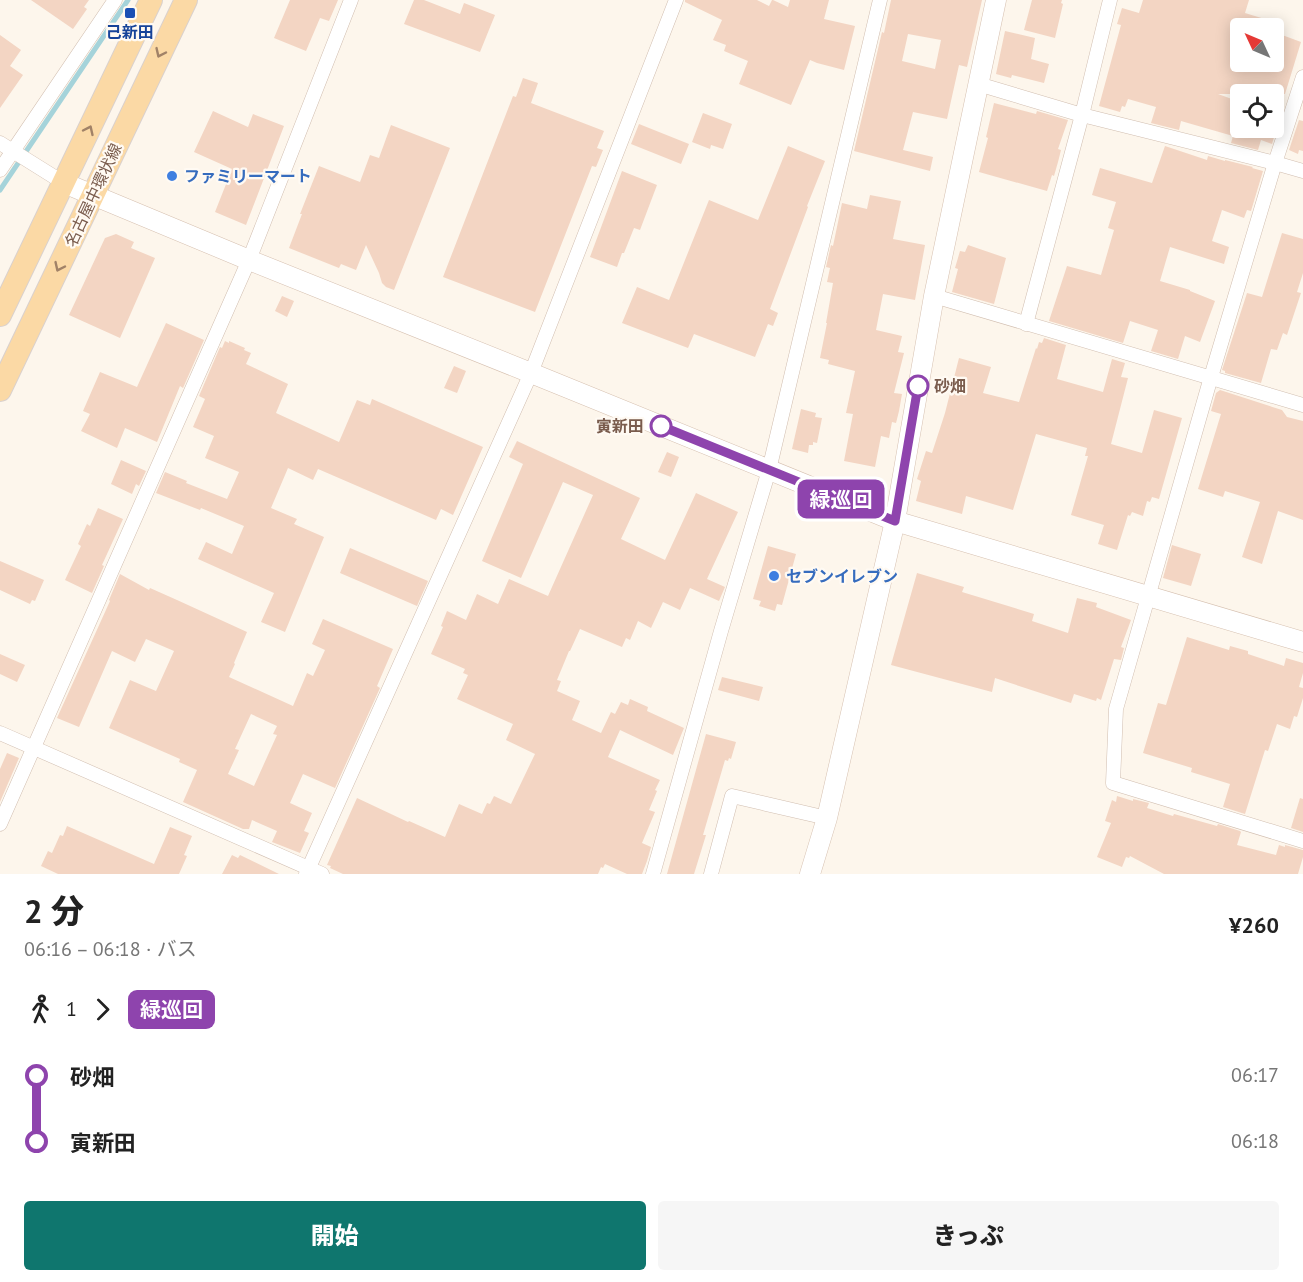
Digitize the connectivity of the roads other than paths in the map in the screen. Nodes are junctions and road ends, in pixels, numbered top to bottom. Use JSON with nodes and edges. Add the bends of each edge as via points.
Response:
{"nodes":[{"id":1,"x":115,"y":0,"type":"edge"},
{"id":2,"x":151,"y":0,"type":"edge"},
{"id":3,"x":186,"y":0,"type":"edge"},
{"id":4,"x":351,"y":0,"type":"edge"},
{"id":5,"x":676,"y":0,"type":"edge"},
{"id":6,"x":880,"y":0,"type":"edge"},
{"id":7,"x":996,"y":0,"type":"edge"},
{"id":8,"x":1110,"y":0,"type":"edge"},
{"id":9,"x":1303,"y":77,"type":"edge"},
{"id":10,"x":978,"y":84,"type":"junction"},
{"id":11,"x":1082,"y":114,"type":"junction"},
{"id":12,"x":0,"y":143,"type":"edge"},
{"id":13,"x":14,"y":152,"type":"junction"},
{"id":14,"x":1275,"y":163,"type":"junction"},
{"id":15,"x":0,"y":170,"type":"edge"},
{"id":16,"x":1303,"y":171,"type":"edge"},
{"id":17,"x":64,"y":183,"type":"junction"},
{"id":18,"x":92,"y":196,"type":"junction"},
{"id":19,"x":249,"y":260,"type":"junction"},
{"id":20,"x":934,"y":296,"type":"junction"},
{"id":21,"x":0,"y":315,"type":"edge"},
{"id":22,"x":1026,"y":324,"type":"junction"},
{"id":23,"x":531,"y":373,"type":"junction"},
{"id":24,"x":1211,"y":377,"type":"junction"},
{"id":25,"x":0,"y":390,"type":"edge"},
{"id":26,"x":1303,"y":405,"type":"edge"},
{"id":27,"x":769,"y":470,"type":"junction"},
{"id":28,"x":895,"y":521,"type":"junction"},
{"id":29,"x":1149,"y":597,"type":"junction"},
{"id":30,"x":1303,"y":642,"type":"edge"},
{"id":31,"x":0,"y":734,"type":"edge"},
{"id":32,"x":34,"y":748,"type":"junction"},
{"id":33,"x":827,"y":818,"type":"junction"},
{"id":34,"x":0,"y":824,"type":"edge"},
{"id":35,"x":1303,"y":841,"type":"edge"},
{"id":36,"x":307,"y":871,"type":"edge"},
{"id":37,"x":322,"y":874,"type":"edge"},
{"id":38,"x":653,"y":874,"type":"edge"},
{"id":39,"x":711,"y":874,"type":"edge"},
{"id":40,"x":810,"y":874,"type":"edge"}],
"edges":[{"from":1,"to":13,"type":"street"},
{"from":17,"to":2,"type":"main road","name":"名古屋中環状線","one_way":true},
{"from":3,"to":18,"type":"main road","name":"名古屋中環状線","one_way":true},
{"from":4,"to":19,"type":"street"},
{"from":5,"to":23,"type":"street"},
{"from":6,"to":27,"type":"street"},
{"from":7,"to":10,"type":"street"},
{"from":8,"to":11,"type":"street"},
{"from":9,"to":14,"type":"street"},
{"from":10,"to":11,"type":"street"},
{"from":10,"to":20,"type":"street"},
{"from":11,"to":14,"type":"street"},
{"from":11,"to":22,"type":"street"},
{"from":12,"to":13,"type":"street"},
{"from":13,"to":15,"type":"street"},
{"from":13,"to":17,"type":"street"},
{"from":14,"to":16,"type":"street"},
{"from":14,"to":24,"type":"street"},
{"from":17,"to":18,"type":"street"},
{"from":17,"to":21,"type":"main road","name":"名古屋中環状線"},
{"from":18,"to":19,"type":"street"},
{"from":18,"to":25,"type":"main road","name":"名古屋中環状線","one_way":true},
{"from":19,"to":23,"type":"street"},
{"from":19,"to":32,"type":"street"},
{"from":20,"to":22,"type":"street"},
{"from":20,"to":28,"type":"street"},
{"from":22,"to":24,"type":"street"},
{"from":23,"to":27,"type":"street"},
{"from":23,"to":36,"type":"street"},
{"from":24,"to":26,"type":"street"},
{"from":24,"to":29,"type":"street"},
{"from":27,"to":28,"type":"street"},
{"from":27,"to":38,"type":"street"},
{"from":28,"to":29,"type":"street"},
{"from":28,"to":33,"type":"street"},
{"from":29,"to":30,"type":"street"},
{"from":29,"to":35,"type":"street","via":[[1116,709],[1113,783]]},
{"from":31,"to":32,"type":"street"},
{"from":32,"to":34,"type":"street"},
{"from":32,"to":36,"type":"street"},
{"from":33,"to":39,"type":"street","via":[[732,796]]},
{"from":33,"to":40,"type":"street"},
{"from":36,"to":37,"type":"street"}]}
